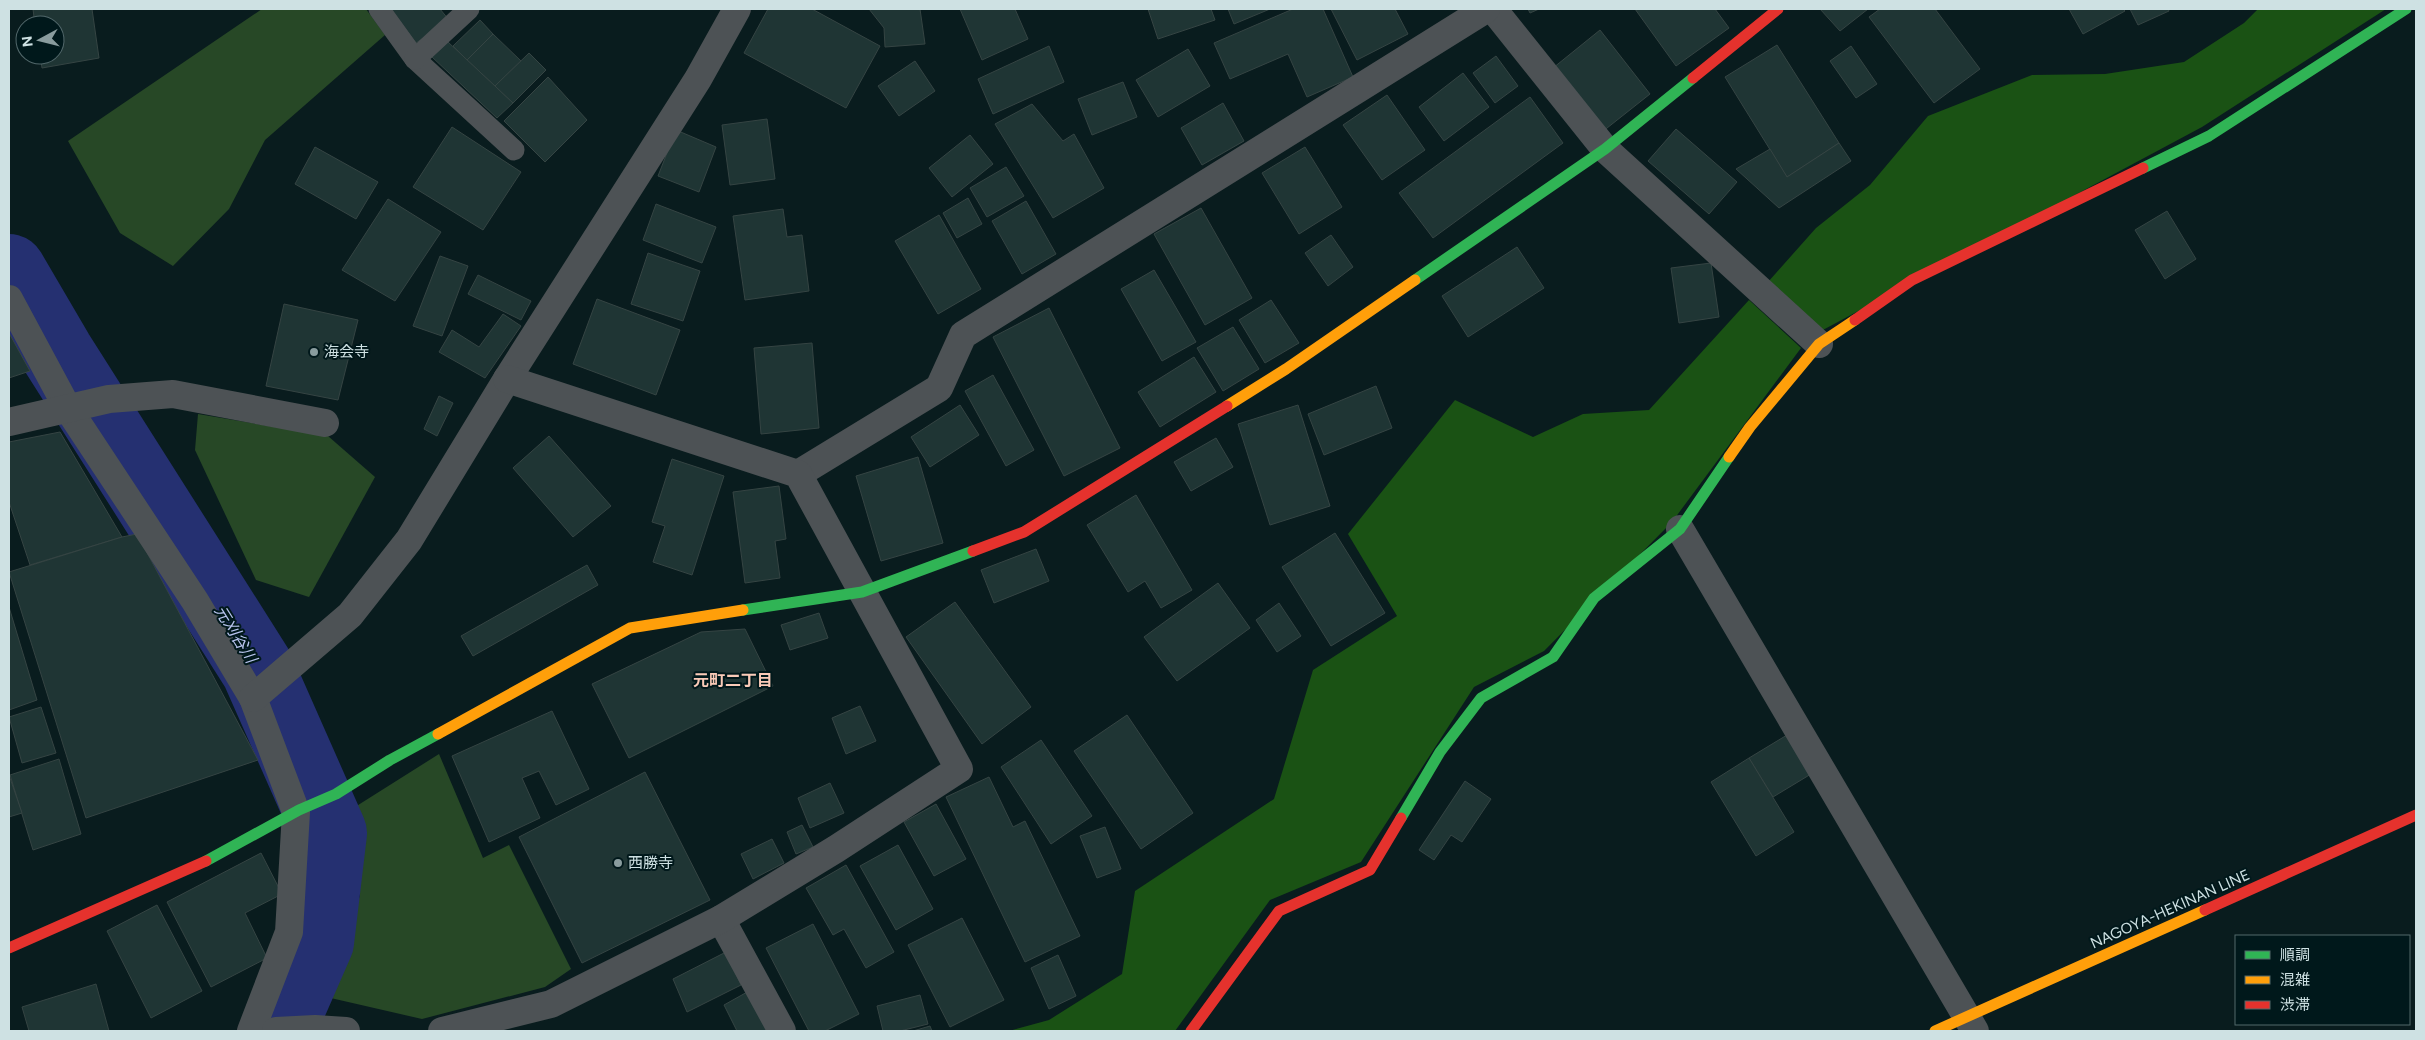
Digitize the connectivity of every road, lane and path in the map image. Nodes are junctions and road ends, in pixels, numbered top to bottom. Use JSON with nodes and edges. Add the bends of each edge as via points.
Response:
{"nodes":[{"id":1,"x":378,"y":9,"type":"edge"},
{"id":2,"x":469,"y":9,"type":"edge"},
{"id":3,"x":737,"y":9,"type":"edge"},
{"id":4,"x":1486,"y":9,"type":"edge"},
{"id":5,"x":1493,"y":9,"type":"edge"},
{"id":6,"x":1778,"y":9,"type":"edge"},
{"id":7,"x":2406,"y":9,"type":"edge"},
{"id":8,"x":415,"y":59,"type":"junction"},
{"id":9,"x":1606,"y":149,"type":"junction"},
{"id":10,"x":514,"y":150,"type":"dead end"},
{"id":11,"x":9,"y":299,"type":"edge"},
{"id":12,"x":1820,"y":344,"type":"junction"},
{"id":13,"x":507,"y":379,"type":"junction"},
{"id":14,"x":69,"y":407,"type":"junction"},
{"id":15,"x":9,"y":422,"type":"edge"},
{"id":16,"x":325,"y":423,"type":"dead end"},
{"id":17,"x":798,"y":474,"type":"junction"},
{"id":18,"x":1680,"y":529,"type":"junction"},
{"id":19,"x":862,"y":592,"type":"junction"},
{"id":20,"x":254,"y":697,"type":"junction"},
{"id":21,"x":298,"y":811,"type":"junction"},
{"id":22,"x":2416,"y":815,"type":"edge"},
{"id":23,"x":721,"y":920,"type":"junction"},
{"id":24,"x":9,"y":948,"type":"edge"},
{"id":25,"x":1972,"y":1024,"type":"edge"},
{"id":26,"x":251,"y":1031,"type":"edge"},
{"id":27,"x":276,"y":1031,"type":"edge"},
{"id":28,"x":346,"y":1031,"type":"edge"},
{"id":29,"x":442,"y":1031,"type":"edge"},
{"id":30,"x":782,"y":1031,"type":"edge"},
{"id":31,"x":1191,"y":1031,"type":"edge"},
{"id":32,"x":1935,"y":1031,"type":"edge"}],
"edges":[{"from":1,"to":8,"type":"lane"},
{"from":2,"to":8,"type":"lane"},
{"from":3,"to":13,"type":"street","via":[[698,79]]},
{"from":4,"to":17,"type":"street","via":[[963,335],[939,388]]},
{"from":5,"to":9,"type":"street"},
{"from":6,"to":9,"type":"street"},
{"from":7,"to":12,"type":"street","via":[[2208,136],[1912,280]]},
{"from":8,"to":10,"type":"lane"},
{"from":9,"to":12,"type":"street"},
{"from":9,"to":19,"type":"street","via":[[1286,369],[1024,532]]},
{"from":11,"to":14,"type":"street"},
{"from":12,"to":18,"type":"street","via":[[1750,427]]},
{"from":13,"to":17,"type":"street"},
{"from":13,"to":20,"type":"street","via":[[409,540],[350,615]]},
{"from":14,"to":15,"type":"street"},
{"from":14,"to":16,"type":"street","via":[[109,399],[172,394]]},
{"from":14,"to":20,"type":"street"},
{"from":17,"to":19,"type":"street"},
{"from":18,"to":25,"type":"street"},
{"from":18,"to":31,"type":"street","via":[[1594,598],[1553,657],[1481,698],[1440,752],[1370,870],[1280,911]]},
{"from":19,"to":21,"type":"street","via":[[630,628],[390,760],[336,794]]},
{"from":19,"to":23,"type":"street","via":[[959,769]]},
{"from":20,"to":21,"type":"street"},
{"from":21,"to":24,"type":"street","via":[[193,868]]},
{"from":21,"to":26,"type":"street","via":[[289,932]]},
{"from":22,"to":25,"type":"street","name":"NAGOYA-HEKINAN LINE"},
{"from":23,"to":29,"type":"street","via":[[552,1004]]},
{"from":23,"to":30,"type":"street"},
{"from":25,"to":32,"type":"street","name":"NAGOYA-HEKINAN LINE"},
{"from":27,"to":28,"type":"street"}]}
